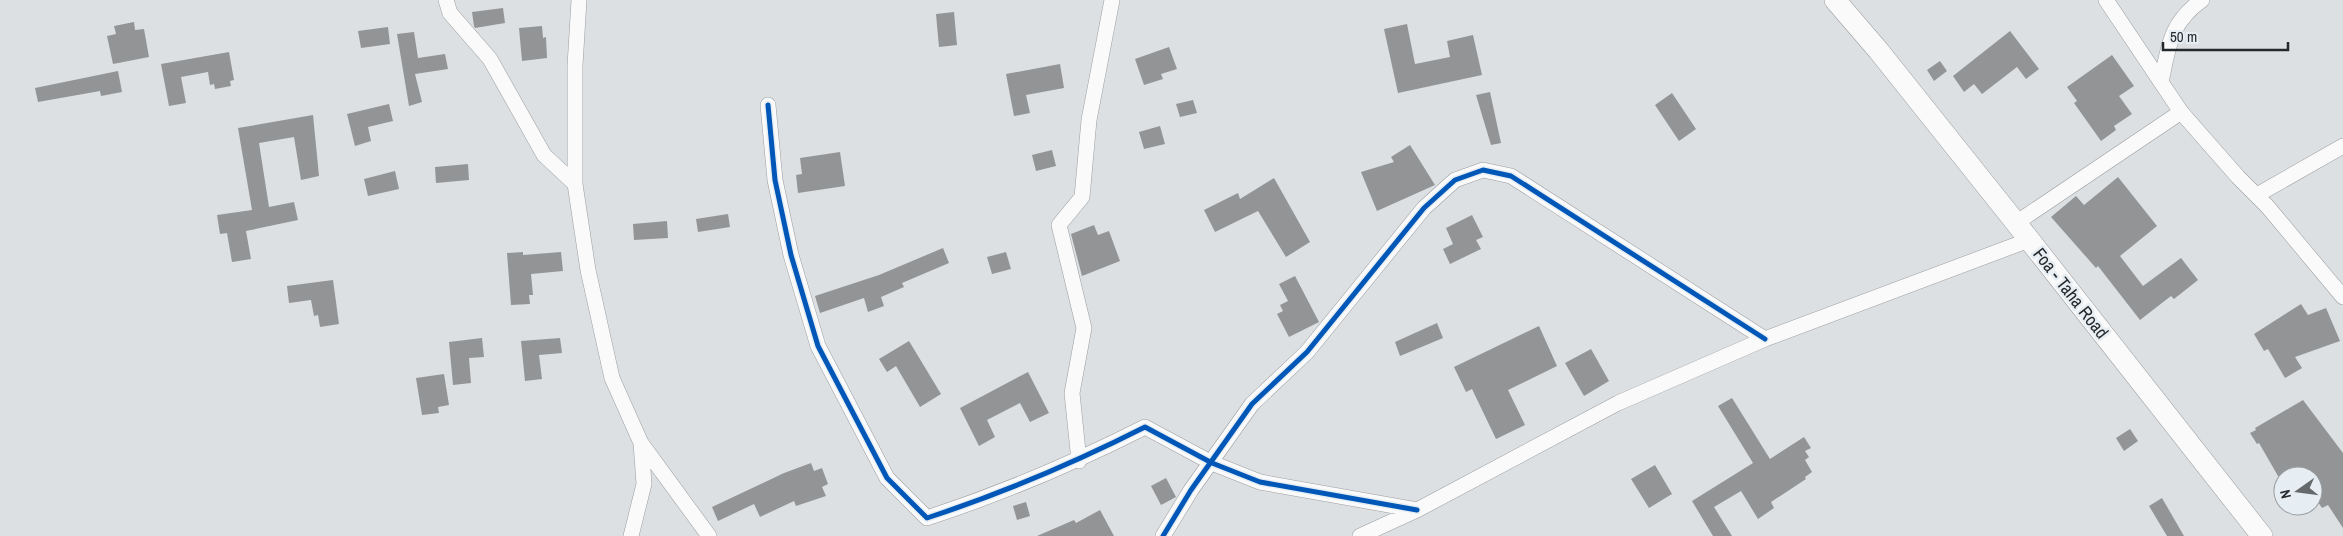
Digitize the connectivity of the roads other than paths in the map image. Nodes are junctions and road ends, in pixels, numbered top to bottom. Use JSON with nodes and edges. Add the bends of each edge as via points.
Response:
{"nodes":[{"id":1,"x":446,"y":0,"type":"edge"},
{"id":2,"x":579,"y":0,"type":"edge"},
{"id":3,"x":1112,"y":0,"type":"edge"},
{"id":4,"x":1835,"y":0,"type":"edge"},
{"id":5,"x":2106,"y":0,"type":"edge"},
{"id":6,"x":2202,"y":0,"type":"edge"},
{"id":7,"x":2161,"y":82,"type":"junction"},
{"id":8,"x":768,"y":105,"type":"dead end"},
{"id":9,"x":2181,"y":112,"type":"junction"},
{"id":10,"x":2343,"y":146,"type":"edge"},
{"id":11,"x":575,"y":184,"type":"junction"},
{"id":12,"x":2257,"y":195,"type":"junction"},
{"id":13,"x":2016,"y":223,"type":"junction"},
{"id":14,"x":2029,"y":240,"type":"junction"},
{"id":15,"x":2343,"y":297,"type":"edge"},
{"id":16,"x":1765,"y":339,"type":"junction"},
{"id":17,"x":642,"y":443,"type":"junction"},
{"id":18,"x":1079,"y":460,"type":"junction"},
{"id":19,"x":1212,"y":463,"type":"junction"},
{"id":20,"x":1416,"y":510,"type":"junction"},
{"id":21,"x":632,"y":536,"type":"edge"},
{"id":22,"x":708,"y":536,"type":"edge"},
{"id":23,"x":1162,"y":536,"type":"edge"},
{"id":24,"x":1360,"y":536,"type":"edge"},
{"id":25,"x":2262,"y":536,"type":"edge"}],
"edges":[{"from":1,"to":11,"type":"street","via":[[450,13],[490,59],[544,155]]},
{"from":2,"to":11,"type":"street","via":[[574,66]]},
{"from":3,"to":18,"type":"street","via":[[1089,120],[1082,197],[1059,226],[1084,328],[1072,393]]},
{"from":4,"to":13,"type":"street","name":"Foa - Taha Road"},
{"from":5,"to":7,"type":"street"},
{"from":6,"to":7,"type":"street","via":[[2187,11],[2176,26]]},
{"from":7,"to":9,"type":"street"},
{"from":8,"to":18,"type":"street","via":[[775,180],[790,255],[818,346],[887,478],[927,518],[996,495]]},
{"from":9,"to":12,"type":"street"},
{"from":9,"to":13,"type":"street"},
{"from":10,"to":12,"type":"street"},
{"from":11,"to":17,"type":"street","via":[[588,270],[612,378]]},
{"from":12,"to":15,"type":"street"},
{"from":13,"to":14,"type":"street","name":"Foa - Taha Road"},
{"from":14,"to":16,"type":"street"},
{"from":14,"to":25,"type":"street","name":"Foa - Taha Road"},
{"from":16,"to":19,"type":"street","via":[[1512,176],[1483,170],[1455,180],[1424,208],[1307,352],[1252,404]]},
{"from":16,"to":20,"type":"street","via":[[1618,403]]},
{"from":17,"to":21,"type":"street","via":[[644,484]]},
{"from":17,"to":22,"type":"street"},
{"from":18,"to":19,"type":"street","via":[[1145,427]]},
{"from":19,"to":20,"type":"street","via":[[1260,482]]},
{"from":19,"to":23,"type":"street"},
{"from":20,"to":24,"type":"street"}]}
